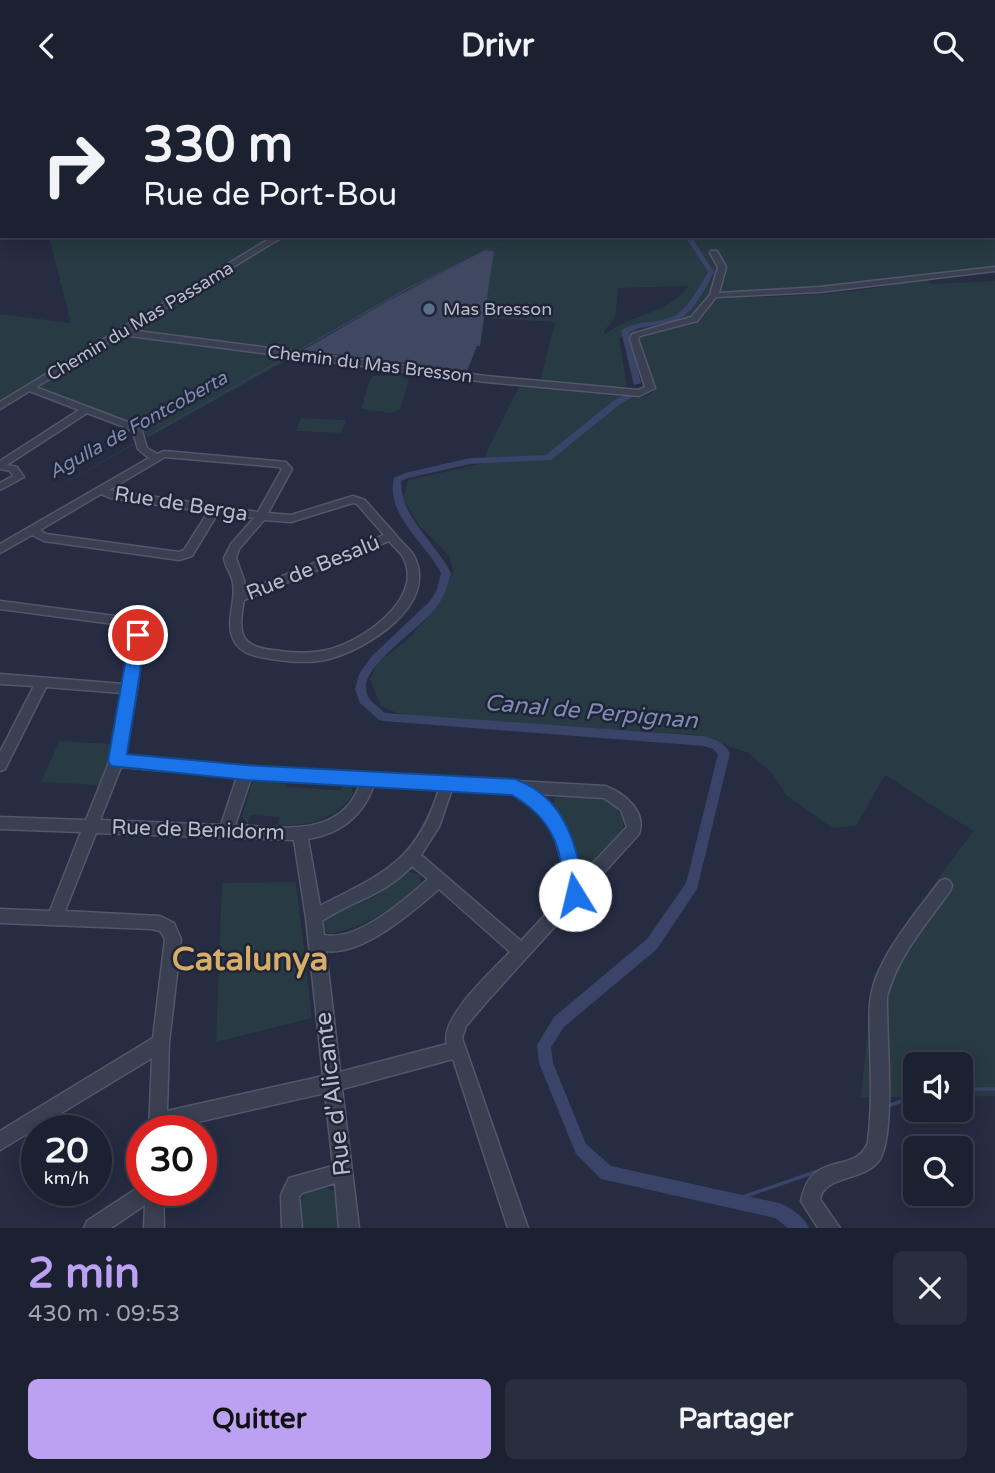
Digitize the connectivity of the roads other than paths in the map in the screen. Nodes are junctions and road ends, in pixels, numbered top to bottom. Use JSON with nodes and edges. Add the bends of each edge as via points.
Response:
{"nodes":[{"id":1,"x":277,"y":238,"type":"edge"},
{"id":2,"x":714,"y":253,"type":"dead end"},
{"id":3,"x":995,"y":269,"type":"edge"},
{"id":4,"x":714,"y":295,"type":"junction"},
{"id":5,"x":122,"y":332,"type":"junction"},
{"id":6,"x":30,"y":388,"type":"junction"},
{"id":7,"x":0,"y":406,"type":"edge"},
{"id":8,"x":87,"y":409,"type":"junction"},
{"id":9,"x":141,"y":440,"type":"joint"},
{"id":10,"x":156,"y":457,"type":"junction"},
{"id":11,"x":0,"y":465,"type":"edge"},
{"id":12,"x":0,"y":487,"type":"edge"},
{"id":13,"x":101,"y":490,"type":"junction"},
{"id":14,"x":215,"y":510,"type":"junction"},
{"id":15,"x":261,"y":516,"type":"junction"},
{"id":16,"x":32,"y":531,"type":"junction"},
{"id":17,"x":389,"y":537,"type":"junction"},
{"id":18,"x":0,"y":549,"type":"edge"},
{"id":19,"x":238,"y":598,"type":"junction"},
{"id":20,"x":0,"y":605,"type":"edge"},
{"id":21,"x":0,"y":679,"type":"edge"},
{"id":22,"x":42,"y":683,"type":"junction"},
{"id":23,"x":131,"y":689,"type":"junction"},
{"id":24,"x":117,"y":761,"type":"junction"},
{"id":25,"x":0,"y":765,"type":"edge"},
{"id":26,"x":246,"y":772,"type":"junction"},
{"id":27,"x":369,"y":779,"type":"junction"},
{"id":28,"x":447,"y":784,"type":"junction"},
{"id":29,"x":515,"y":787,"type":"junction"},
{"id":30,"x":0,"y":823,"type":"edge"},
{"id":31,"x":92,"y":826,"type":"junction"},
{"id":32,"x":226,"y":832,"type":"junction"},
{"id":33,"x":300,"y":834,"type":"junction"},
{"id":34,"x":413,"y":857,"type":"junction"},
{"id":35,"x":439,"y":879,"type":"junction"},
{"id":36,"x":945,"y":886,"type":"dead end"},
{"id":37,"x":575,"y":895,"type":"junction"},
{"id":38,"x":0,"y":915,"type":"edge"},
{"id":39,"x":55,"y":918,"type":"junction"},
{"id":40,"x":314,"y":918,"type":"junction"},
{"id":41,"x":316,"y":941,"type":"junction"},
{"id":42,"x":522,"y":952,"type":"junction"},
{"id":43,"x":161,"y":1043,"type":"junction"},
{"id":44,"x":455,"y":1050,"type":"junction"},
{"id":45,"x":332,"y":1083,"type":"junction"},
{"id":46,"x":158,"y":1115,"type":"edge"},
{"id":47,"x":203,"y":1115,"type":"edge"},
{"id":48,"x":0,"y":1141,"type":"edge"},
{"id":49,"x":342,"y":1172,"type":"junction"},
{"id":50,"x":128,"y":1206,"type":"edge"},
{"id":51,"x":153,"y":1206,"type":"edge"},
{"id":52,"x":94,"y":1228,"type":"edge"},
{"id":53,"x":154,"y":1228,"type":"edge"},
{"id":54,"x":292,"y":1228,"type":"edge"},
{"id":55,"x":349,"y":1228,"type":"edge"},
{"id":56,"x":518,"y":1228,"type":"edge"},
{"id":57,"x":830,"y":1228,"type":"edge"}],
"edges":[{"from":1,"to":5,"type":"street","name":"Chemin du Mas Passama"},
{"from":2,"to":4,"type":"street","via":[[722,267]]},
{"from":3,"to":4,"type":"street","via":[[845,288]]},
{"from":4,"to":5,"type":"street","name":"Chemin du Mas Bresson","via":[[694,319],[636,334],[650,388],[644,393],[486,379]]},
{"from":5,"to":6,"type":"street","name":"Chemin du Mas Passama"},
{"from":6,"to":7,"type":"street","name":"Chemin du Mas Passama"},
{"from":6,"to":8,"type":"street"},
{"from":8,"to":9,"type":"street","via":[[130,426]]},
{"from":8,"to":11,"type":"street"},
{"from":9,"to":10,"type":"street","via":[[143,449]]},
{"from":10,"to":13,"type":"street"},
{"from":10,"to":15,"type":"street","via":[[172,453],[286,466]]},
{"from":11,"to":12,"type":"street","via":[[13,469],[19,477]]},
{"from":13,"to":14,"type":"street","name":"Rue de Berga"},
{"from":13,"to":16,"type":"street"},
{"from":14,"to":15,"type":"street","name":"Rue de Berga"},
{"from":14,"to":16,"type":"street","via":[[188,553],[179,556],[44,537]]},
{"from":15,"to":17,"type":"street","name":"Rue de Berga","via":[[291,519],[353,499],[361,502]]},
{"from":15,"to":19,"type":"street","via":[[230,557],[239,582]]},
{"from":16,"to":18,"type":"street"},
{"from":17,"to":19,"type":"street","name":"Rue de Besalú"},
{"from":17,"to":19,"type":"street","via":[[413,568],[410,592],[382,628],[340,652],[299,658],[244,646],[237,632]]},
{"from":20,"to":23,"type":"street","via":[[132,624],[138,635]]},
{"from":21,"to":22,"type":"street"},
{"from":22,"to":23,"type":"street"},
{"from":22,"to":25,"type":"street"},
{"from":23,"to":24,"type":"street"},
{"from":24,"to":26,"type":"street"},
{"from":24,"to":31,"type":"street"},
{"from":26,"to":27,"type":"street"},
{"from":26,"to":32,"type":"street"},
{"from":27,"to":28,"type":"street"},
{"from":27,"to":33,"type":"street","name":"Rue de Benidorm","via":[[363,799],[350,814],[333,826]]},
{"from":28,"to":29,"type":"street"},
{"from":28,"to":34,"type":"street","via":[[433,825]]},
{"from":29,"to":37,"type":"street","via":[[540,802],[556,823],[569,851]]},
{"from":29,"to":37,"type":"street","via":[[605,792],[623,800],[634,819],[634,829],[623,844]]},
{"from":30,"to":31,"type":"street","name":"Rue de Benidorm"},
{"from":31,"to":32,"type":"street","name":"Rue de Benidorm"},
{"from":31,"to":39,"type":"street"},
{"from":32,"to":33,"type":"street","name":"Rue de Benidorm"},
{"from":33,"to":40,"type":"street","name":"Rue d'Alicante"},
{"from":34,"to":35,"type":"street"},
{"from":34,"to":40,"type":"street","via":[[392,876]]},
{"from":35,"to":41,"type":"street","via":[[369,931],[336,945]]},
{"from":35,"to":42,"type":"street"},
{"from":36,"to":57,"type":"street","via":[[906,943],[880,994],[880,1123],[875,1151],[854,1169],[819,1180],[813,1188],[810,1201]]},
{"from":37,"to":42,"type":"street"},
{"from":38,"to":39,"type":"street"},
{"from":39,"to":43,"type":"street","via":[[151,922],[171,930]]},
{"from":40,"to":41,"type":"street","name":"Rue d'Alicante"},
{"from":41,"to":45,"type":"street","name":"Rue d'Alicante"},
{"from":42,"to":44,"type":"street","via":[[459,1021]]},
{"from":43,"to":46,"type":"street"},
{"from":43,"to":48,"type":"street"},
{"from":44,"to":45,"type":"street"},
{"from":44,"to":56,"type":"street"},
{"from":45,"to":47,"type":"street"},
{"from":45,"to":49,"type":"street","name":"Rue d'Alicante"},
{"from":49,"to":54,"type":"street","via":[[296,1185],[290,1195]]},
{"from":49,"to":55,"type":"street","name":"Rue d'Alicante"},
{"from":50,"to":52,"type":"street"},
{"from":51,"to":53,"type":"street"}]}
